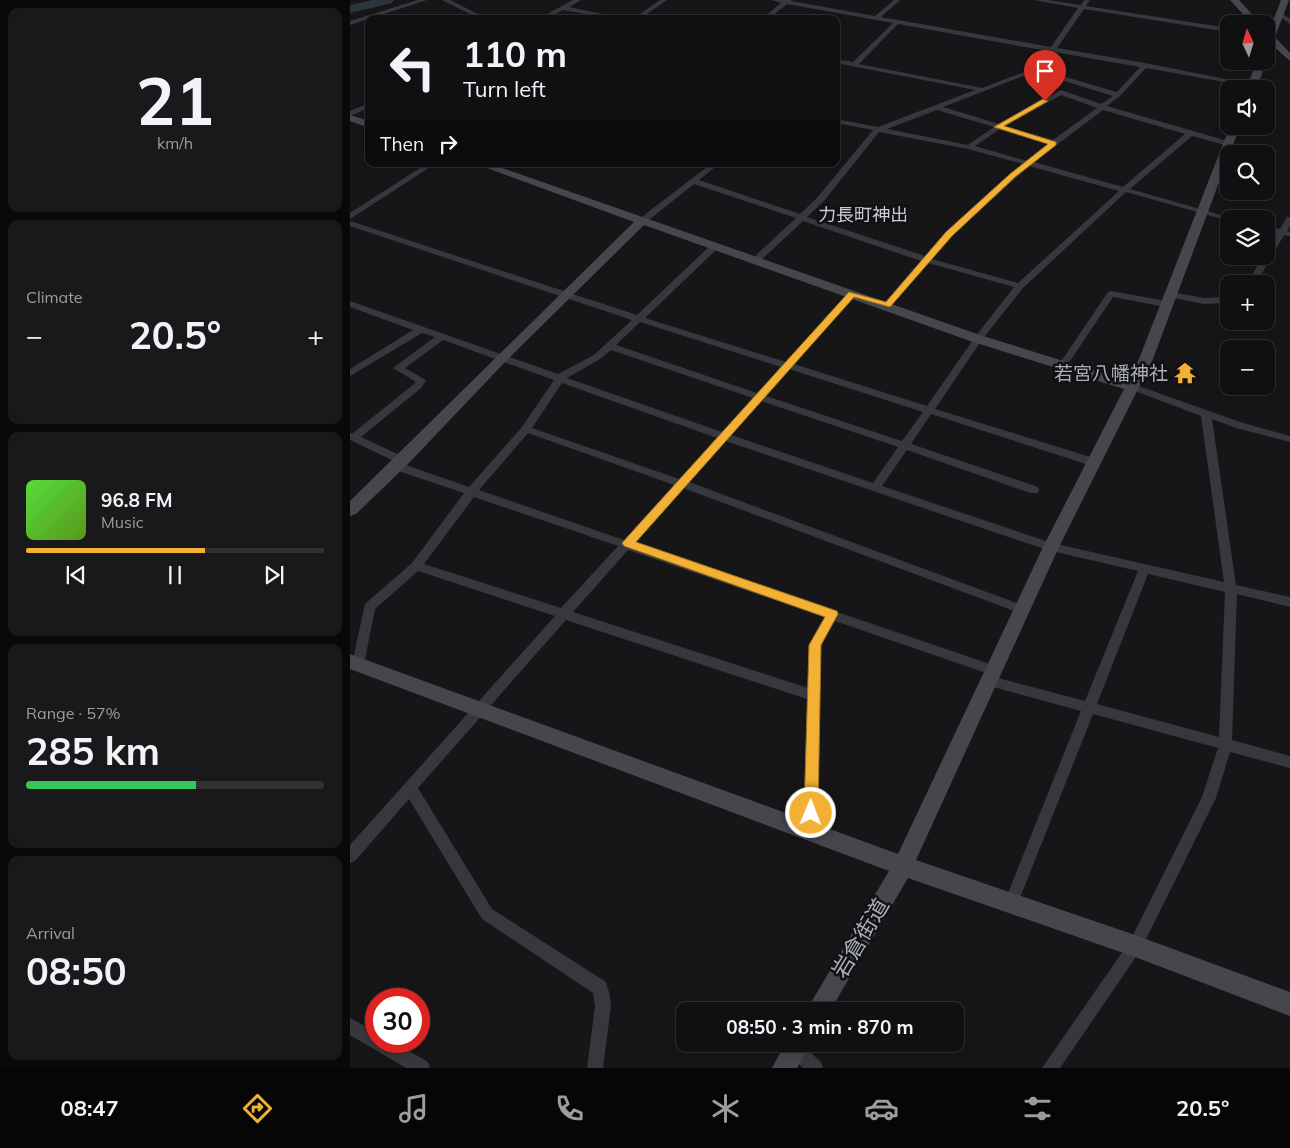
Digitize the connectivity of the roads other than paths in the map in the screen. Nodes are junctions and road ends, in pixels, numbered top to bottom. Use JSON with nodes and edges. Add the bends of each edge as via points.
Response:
{"nodes":[{"id":1,"x":424,"y":0,"type":"edge"},
{"id":2,"x":445,"y":0,"type":"edge"},
{"id":3,"x":578,"y":0,"type":"edge"},
{"id":4,"x":664,"y":0,"type":"edge"},
{"id":5,"x":774,"y":0,"type":"edge"},
{"id":6,"x":897,"y":0,"type":"edge"},
{"id":7,"x":1037,"y":0,"type":"edge"},
{"id":8,"x":1087,"y":0,"type":"edge"},
{"id":9,"x":1234,"y":0,"type":"edge"},
{"id":10,"x":1285,"y":0,"type":"edge"},
{"id":11,"x":787,"y":1,"type":"edge"},
{"id":12,"x":1082,"y":7,"type":"junction"},
{"id":13,"x":563,"y":8,"type":"junction"},
{"id":14,"x":1280,"y":14,"type":"junction"},
{"id":15,"x":375,"y":15,"type":"edge"},
{"id":16,"x":477,"y":15,"type":"edge"},
{"id":17,"x":549,"y":15,"type":"edge"},
{"id":18,"x":602,"y":15,"type":"edge"},
{"id":19,"x":642,"y":15,"type":"edge"},
{"id":20,"x":770,"y":15,"type":"edge"},
{"id":21,"x":1248,"y":15,"type":"edge"},
{"id":22,"x":350,"y":16,"type":"edge"},
{"id":23,"x":365,"y":18,"type":"edge"},
{"id":24,"x":877,"y":18,"type":"junction"},
{"id":25,"x":359,"y":20,"type":"junction"},
{"id":26,"x":897,"y":22,"type":"junction"},
{"id":27,"x":1290,"y":22,"type":"edge"},
{"id":28,"x":350,"y":23,"type":"edge"},
{"id":29,"x":1275,"y":23,"type":"edge"},
{"id":30,"x":1220,"y":29,"type":"edge"},
{"id":31,"x":1275,"y":43,"type":"edge"},
{"id":32,"x":1053,"y":50,"type":"junction"},
{"id":33,"x":1290,"y":58,"type":"edge"},
{"id":34,"x":840,"y":61,"type":"edge"},
{"id":35,"x":854,"y":64,"type":"junction"},
{"id":36,"x":1145,"y":66,"type":"junction"},
{"id":37,"x":1031,"y":69,"type":"junction"},
{"id":38,"x":1220,"y":81,"type":"edge"},
{"id":39,"x":984,"y":90,"type":"junction"},
{"id":40,"x":1118,"y":95,"type":"junction"},
{"id":41,"x":365,"y":107,"type":"edge"},
{"id":42,"x":936,"y":107,"type":"junction"},
{"id":43,"x":1102,"y":107,"type":"junction"},
{"id":44,"x":350,"y":114,"type":"edge"},
{"id":45,"x":350,"y":118,"type":"edge"},
{"id":46,"x":840,"y":122,"type":"edge"},
{"id":47,"x":365,"y":124,"type":"edge"},
{"id":48,"x":998,"y":127,"type":"junction"},
{"id":49,"x":877,"y":130,"type":"junction"},
{"id":50,"x":1189,"y":134,"type":"junction"},
{"id":51,"x":1232,"y":135,"type":"edge"},
{"id":52,"x":1054,"y":143,"type":"junction"},
{"id":53,"x":1228,"y":144,"type":"junction"},
{"id":54,"x":969,"y":148,"type":"junction"},
{"id":55,"x":1027,"y":164,"type":"junction"},
{"id":56,"x":426,"y":167,"type":"edge"},
{"id":57,"x":489,"y":167,"type":"edge"},
{"id":58,"x":711,"y":167,"type":"edge"},
{"id":59,"x":693,"y":180,"type":"junction"},
{"id":60,"x":1125,"y":189,"type":"junction"},
{"id":61,"x":1201,"y":211,"type":"junction"},
{"id":62,"x":1220,"y":216,"type":"edge"},
{"id":63,"x":350,"y":217,"type":"edge"},
{"id":64,"x":802,"y":219,"type":"junction"},
{"id":65,"x":1290,"y":220,"type":"edge"},
{"id":66,"x":642,"y":221,"type":"junction"},
{"id":67,"x":350,"y":223,"type":"edge"},
{"id":68,"x":1286,"y":233,"type":"edge"},
{"id":69,"x":715,"y":246,"type":"junction"},
{"id":70,"x":756,"y":260,"type":"junction"},
{"id":71,"x":928,"y":260,"type":"junction"},
{"id":72,"x":1258,"y":275,"type":"edge"},
{"id":73,"x":1020,"y":286,"type":"junction"},
{"id":74,"x":852,"y":294,"type":"junction"},
{"id":75,"x":567,"y":296,"type":"junction"},
{"id":76,"x":1168,"y":300,"type":"junction"},
{"id":77,"x":1220,"y":300,"type":"edge"},
{"id":78,"x":350,"y":304,"type":"edge"},
{"id":79,"x":887,"y":306,"type":"junction"},
{"id":80,"x":640,"y":319,"type":"junction"},
{"id":81,"x":421,"y":329,"type":"junction"},
{"id":82,"x":443,"y":336,"type":"junction"},
{"id":83,"x":978,"y":339,"type":"junction"},
{"id":84,"x":610,"y":346,"type":"junction"},
{"id":85,"x":502,"y":357,"type":"junction"},
{"id":86,"x":1063,"y":365,"type":"junction"},
{"id":87,"x":787,"y":366,"type":"junction"},
{"id":88,"x":350,"y":373,"type":"edge"},
{"id":89,"x":561,"y":377,"type":"junction"},
{"id":90,"x":1130,"y":386,"type":"junction"},
{"id":91,"x":759,"y":397,"type":"junction"},
{"id":92,"x":930,"y":410,"type":"junction"},
{"id":93,"x":1206,"y":414,"type":"junction"},
{"id":94,"x":526,"y":429,"type":"junction"},
{"id":95,"x":724,"y":436,"type":"junction"},
{"id":96,"x":352,"y":437,"type":"edge"},
{"id":97,"x":1290,"y":439,"type":"edge"},
{"id":98,"x":905,"y":446,"type":"junction"},
{"id":99,"x":1093,"y":462,"type":"junction"},
{"id":100,"x":399,"y":463,"type":"junction"},
{"id":101,"x":680,"y":483,"type":"junction"},
{"id":102,"x":876,"y":487,"type":"junction"},
{"id":103,"x":1034,"y":490,"type":"dead end"},
{"id":104,"x":472,"y":491,"type":"junction"},
{"id":105,"x":350,"y":510,"type":"edge"},
{"id":106,"x":628,"y":543,"type":"junction"},
{"id":107,"x":1051,"y":547,"type":"junction"},
{"id":108,"x":416,"y":566,"type":"junction"},
{"id":109,"x":1145,"y":568,"type":"junction"},
{"id":110,"x":1231,"y":588,"type":"junction"},
{"id":111,"x":1290,"y":602,"type":"edge"},
{"id":112,"x":1021,"y":609,"type":"junction"},
{"id":113,"x":564,"y":613,"type":"junction"},
{"id":114,"x":832,"y":614,"type":"junction"},
{"id":115,"x":354,"y":663,"type":"edge"},
{"id":116,"x":991,"y":676,"type":"junction"},
{"id":117,"x":813,"y":695,"type":"junction"},
{"id":118,"x":480,"y":708,"type":"junction"},
{"id":119,"x":1090,"y":708,"type":"junction"},
{"id":120,"x":1225,"y":746,"type":"junction"},
{"id":121,"x":1290,"y":762,"type":"edge"},
{"id":122,"x":409,"y":787,"type":"junction"},
{"id":123,"x":804,"y":829,"type":"junction"},
{"id":124,"x":350,"y":856,"type":"edge"},
{"id":125,"x":903,"y":866,"type":"junction"},
{"id":126,"x":1012,"y":903,"type":"junction"},
{"id":127,"x":1135,"y":946,"type":"junction"},
{"id":128,"x":822,"y":1002,"type":"edge"},
{"id":129,"x":1290,"y":1004,"type":"edge"},
{"id":130,"x":350,"y":1026,"type":"edge"},
{"id":131,"x":792,"y":1054,"type":"edge"},
{"id":132,"x":422,"y":1068,"type":"edge"},
{"id":133,"x":595,"y":1068,"type":"edge"},
{"id":134,"x":815,"y":1068,"type":"edge"},
{"id":135,"x":1050,"y":1068,"type":"edge"}],
"edges":[{"from":1,"to":15,"type":"street"},
{"from":2,"to":16,"type":"street"},
{"from":3,"to":13,"type":"street"},
{"from":4,"to":19,"type":"street"},
{"from":5,"to":11,"type":"street"},
{"from":6,"to":24,"type":"street"},
{"from":7,"to":12,"type":"street"},
{"from":8,"to":12,"type":"street"},
{"from":9,"to":21,"type":"street"},
{"from":10,"to":14,"type":"street"},
{"from":11,"to":20,"type":"street"},
{"from":11,"to":24,"type":"street"},
{"from":12,"to":30,"type":"street"},
{"from":12,"to":32,"type":"street"},
{"from":13,"to":17,"type":"street"},
{"from":13,"to":18,"type":"street"},
{"from":14,"to":27,"type":"street"},
{"from":14,"to":29,"type":"street"},
{"from":22,"to":25,"type":"street"},
{"from":23,"to":25,"type":"street"},
{"from":24,"to":26,"type":"street"},
{"from":25,"to":28,"type":"street"},
{"from":26,"to":32,"type":"street"},
{"from":26,"to":35,"type":"street"},
{"from":31,"to":33,"type":"street"},
{"from":32,"to":36,"type":"street"},
{"from":32,"to":37,"type":"street"},
{"from":34,"to":35,"type":"street"},
{"from":35,"to":39,"type":"street"},
{"from":36,"to":38,"type":"street"},
{"from":36,"to":40,"type":"street"},
{"from":37,"to":39,"type":"street"},
{"from":37,"to":40,"type":"street"},
{"from":39,"to":42,"type":"street"},
{"from":40,"to":43,"type":"street"},
{"from":41,"to":44,"type":"street"},
{"from":42,"to":48,"type":"street"},
{"from":42,"to":49,"type":"street"},
{"from":43,"to":48,"type":"street","via":[[1061,92]]},
{"from":43,"to":50,"type":"street"},
{"from":43,"to":52,"type":"street"},
{"from":45,"to":47,"type":"street"},
{"from":46,"to":49,"type":"street"},
{"from":48,"to":52,"type":"street"},
{"from":48,"to":54,"type":"street"},
{"from":49,"to":54,"type":"street"},
{"from":49,"to":64,"type":"street"},
{"from":50,"to":53,"type":"street"},
{"from":50,"to":60,"type":"street"},
{"from":51,"to":53,"type":"street","name":"岩倉街道"},
{"from":52,"to":55,"type":"street"},
{"from":53,"to":61,"type":"street","name":"岩倉街道"},
{"from":54,"to":55,"type":"street"},
{"from":55,"to":60,"type":"street"},
{"from":55,"to":71,"type":"street","via":[[949,234]]},
{"from":56,"to":63,"type":"street"},
{"from":57,"to":66,"type":"street"},
{"from":58,"to":59,"type":"street"},
{"from":59,"to":64,"type":"street"},
{"from":59,"to":66,"type":"street"},
{"from":60,"to":61,"type":"street"},
{"from":60,"to":73,"type":"street"},
{"from":61,"to":62,"type":"street"},
{"from":61,"to":76,"type":"street","name":"岩倉街道"},
{"from":64,"to":70,"type":"street"},
{"from":64,"to":71,"type":"street"},
{"from":65,"to":68,"type":"street"},
{"from":66,"to":69,"type":"street"},
{"from":66,"to":75,"type":"street"},
{"from":67,"to":75,"type":"street"},
{"from":68,"to":72,"type":"street"},
{"from":69,"to":70,"type":"street"},
{"from":69,"to":80,"type":"street"},
{"from":70,"to":74,"type":"street"},
{"from":71,"to":73,"type":"street"},
{"from":71,"to":79,"type":"street"},
{"from":73,"to":83,"type":"street"},
{"from":74,"to":79,"type":"street"},
{"from":74,"to":87,"type":"street"},
{"from":75,"to":80,"type":"street"},
{"from":75,"to":85,"type":"street"},
{"from":76,"to":77,"type":"street"},
{"from":76,"to":86,"type":"street","via":[[1111,294]]},
{"from":76,"to":90,"type":"street","name":"岩倉街道","via":[[1146,359]]},
{"from":78,"to":81,"type":"street"},
{"from":79,"to":83,"type":"street"},
{"from":80,"to":84,"type":"street"},
{"from":80,"to":87,"type":"street"},
{"from":81,"to":82,"type":"street"},
{"from":81,"to":88,"type":"street"},
{"from":82,"to":85,"type":"street"},
{"from":82,"to":96,"type":"street","via":[[398,368],[421,381],[418,386]]},
{"from":83,"to":86,"type":"street"},
{"from":83,"to":92,"type":"street"},
{"from":84,"to":89,"type":"street"},
{"from":84,"to":91,"type":"street"},
{"from":85,"to":89,"type":"street"},
{"from":85,"to":100,"type":"street"},
{"from":86,"to":90,"type":"street"},
{"from":87,"to":91,"type":"street"},
{"from":87,"to":92,"type":"street"},
{"from":89,"to":94,"type":"street"},
{"from":89,"to":95,"type":"street"},
{"from":90,"to":93,"type":"street"},
{"from":90,"to":99,"type":"street","name":"岩倉街道"},
{"from":91,"to":95,"type":"street"},
{"from":91,"to":98,"type":"street"},
{"from":92,"to":98,"type":"street"},
{"from":92,"to":99,"type":"street"},
{"from":93,"to":97,"type":"street"},
{"from":93,"to":110,"type":"street"},
{"from":94,"to":101,"type":"street"},
{"from":94,"to":104,"type":"street"},
{"from":95,"to":101,"type":"street"},
{"from":95,"to":102,"type":"street"},
{"from":96,"to":100,"type":"street"},
{"from":98,"to":102,"type":"street"},
{"from":98,"to":103,"type":"street"},
{"from":99,"to":107,"type":"street","name":"岩倉街道"},
{"from":100,"to":104,"type":"street"},
{"from":100,"to":105,"type":"street"},
{"from":101,"to":106,"type":"street"},
{"from":101,"to":112,"type":"street"},
{"from":102,"to":107,"type":"street"},
{"from":104,"to":106,"type":"street"},
{"from":104,"to":108,"type":"street"},
{"from":106,"to":113,"type":"street"},
{"from":106,"to":114,"type":"street"},
{"from":107,"to":109,"type":"street"},
{"from":107,"to":112,"type":"street","name":"岩倉街道"},
{"from":108,"to":113,"type":"street"},
{"from":108,"to":115,"type":"street","via":[[368,607]]},
{"from":109,"to":110,"type":"street"},
{"from":109,"to":119,"type":"street"},
{"from":110,"to":111,"type":"street"},
{"from":110,"to":120,"type":"street"},
{"from":112,"to":116,"type":"street","name":"岩倉街道"},
{"from":113,"to":117,"type":"street"},
{"from":113,"to":118,"type":"street"},
{"from":114,"to":116,"type":"street"},
{"from":114,"to":117,"type":"street","via":[[815,645]]},
{"from":115,"to":118,"type":"street"},
{"from":116,"to":119,"type":"street"},
{"from":116,"to":125,"type":"street","name":"岩倉街道"},
{"from":117,"to":123,"type":"street","via":[[811,813]]},
{"from":118,"to":122,"type":"street"},
{"from":118,"to":123,"type":"street"},
{"from":119,"to":120,"type":"street"},
{"from":119,"to":126,"type":"street"},
{"from":120,"to":121,"type":"street"},
{"from":120,"to":127,"type":"street","via":[[1209,798]]},
{"from":122,"to":124,"type":"street"},
{"from":122,"to":133,"type":"street","via":[[487,914],[600,988],[603,1003]]},
{"from":123,"to":125,"type":"street"},
{"from":125,"to":126,"type":"street"},
{"from":125,"to":128,"type":"street","name":"岩倉街道"},
{"from":126,"to":127,"type":"street"},
{"from":127,"to":129,"type":"street"},
{"from":127,"to":135,"type":"street"},
{"from":130,"to":132,"type":"street"},
{"from":131,"to":134,"type":"street"}]}
